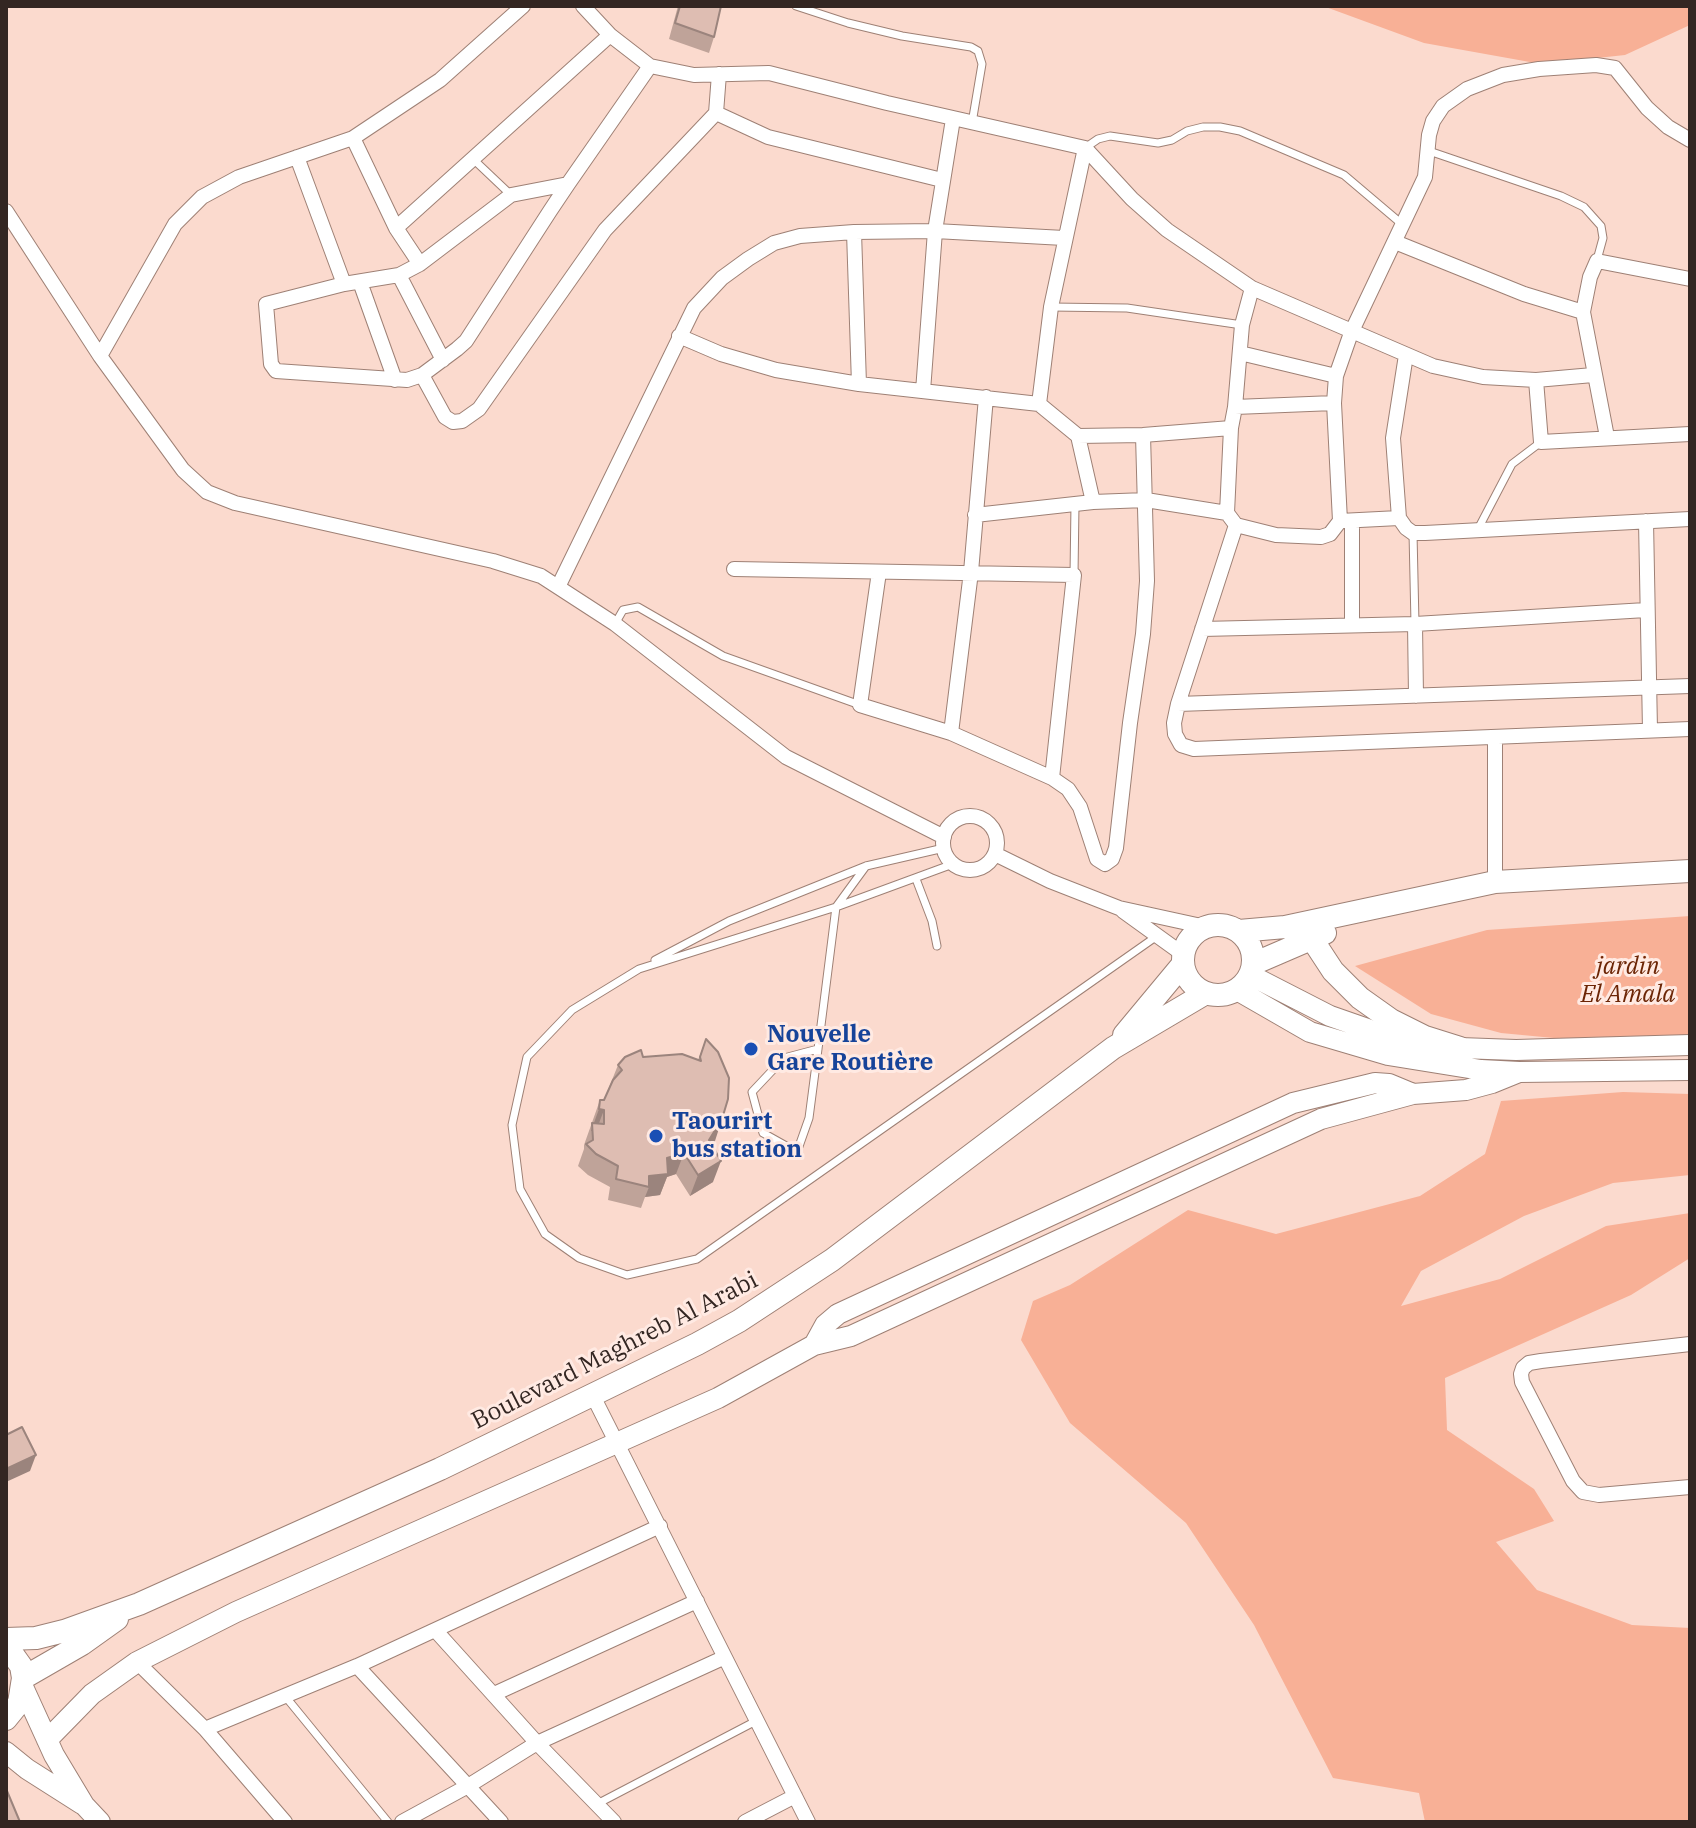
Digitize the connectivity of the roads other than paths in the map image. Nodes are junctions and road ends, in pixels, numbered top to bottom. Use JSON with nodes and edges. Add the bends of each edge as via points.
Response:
{"nodes":[{"id":1,"x":523,"y":6,"type":"edge"},
{"id":2,"x":583,"y":6,"type":"edge"},
{"id":3,"x":796,"y":6,"type":"edge"},
{"id":4,"x":610,"y":35,"type":"junction"},
{"id":5,"x":650,"y":66,"type":"junction"},
{"id":6,"x":719,"y":74,"type":"junction"},
{"id":7,"x":716,"y":113,"type":"junction"},
{"id":8,"x":953,"y":119,"type":"junction"},
{"id":9,"x":972,"y":123,"type":"junction"},
{"id":10,"x":353,"y":138,"type":"junction"},
{"id":11,"x":1690,"y":140,"type":"edge"},
{"id":12,"x":1085,"y":148,"type":"junction"},
{"id":13,"x":1429,"y":151,"type":"junction"},
{"id":14,"x":297,"y":157,"type":"junction"},
{"id":15,"x":472,"y":158,"type":"junction"},
{"id":16,"x":942,"y":180,"type":"junction"},
{"id":17,"x":568,"y":184,"type":"junction"},
{"id":18,"x":511,"y":195,"type":"junction"},
{"id":19,"x":6,"y":211,"type":"edge"},
{"id":20,"x":1403,"y":225,"type":"junction"},
{"id":21,"x":396,"y":228,"type":"junction"},
{"id":22,"x":935,"y":231,"type":"junction"},
{"id":23,"x":854,"y":232,"type":"junction"},
{"id":24,"x":1064,"y":238,"type":"junction"},
{"id":25,"x":1395,"y":242,"type":"junction"},
{"id":26,"x":1597,"y":261,"type":"junction"},
{"id":27,"x":420,"y":264,"type":"junction"},
{"id":28,"x":399,"y":275,"type":"junction"},
{"id":29,"x":1690,"y":279,"type":"edge"},
{"id":30,"x":360,"y":282,"type":"junction"},
{"id":31,"x":344,"y":284,"type":"junction"},
{"id":32,"x":1252,"y":288,"type":"junction"},
{"id":33,"x":1051,"y":307,"type":"junction"},
{"id":34,"x":1583,"y":312,"type":"junction"},
{"id":35,"x":1242,"y":325,"type":"junction"},
{"id":36,"x":1351,"y":333,"type":"junction"},
{"id":37,"x":679,"y":336,"type":"junction"},
{"id":38,"x":1240,"y":353,"type":"junction"},
{"id":39,"x":1406,"y":355,"type":"junction"},
{"id":40,"x":100,"y":356,"type":"junction"},
{"id":41,"x":443,"y":360,"type":"junction"},
{"id":42,"x":422,"y":375,"type":"junction"},
{"id":43,"x":1593,"y":375,"type":"junction"},
{"id":44,"x":1336,"y":376,"type":"junction"},
{"id":45,"x":395,"y":380,"type":"junction"},
{"id":46,"x":1536,"y":380,"type":"junction"},
{"id":47,"x":859,"y":384,"type":"junction"},
{"id":48,"x":923,"y":391,"type":"junction"},
{"id":49,"x":986,"y":397,"type":"junction"},
{"id":50,"x":1334,"y":403,"type":"junction"},
{"id":51,"x":1039,"y":404,"type":"junction"},
{"id":52,"x":1235,"y":407,"type":"junction"},
{"id":53,"x":1231,"y":428,"type":"junction"},
{"id":54,"x":1690,"y":434,"type":"edge"},
{"id":55,"x":1143,"y":435,"type":"junction"},
{"id":56,"x":1078,"y":436,"type":"junction"},
{"id":57,"x":1607,"y":437,"type":"junction"},
{"id":58,"x":1541,"y":442,"type":"junction"},
{"id":59,"x":1146,"y":500,"type":"junction"},
{"id":60,"x":1093,"y":502,"type":"junction"},
{"id":61,"x":1075,"y":504,"type":"junction"},
{"id":62,"x":975,"y":515,"type":"junction"},
{"id":63,"x":1399,"y":518,"type":"junction"},
{"id":64,"x":1232,"y":519,"type":"junction"},
{"id":65,"x":1690,"y":519,"type":"edge"},
{"id":66,"x":1346,"y":521,"type":"junction"},
{"id":67,"x":1646,"y":521,"type":"junction"},
{"id":68,"x":1477,"y":531,"type":"junction"},
{"id":69,"x":1413,"y":533,"type":"junction"},
{"id":70,"x":734,"y":569,"type":"dead end"},
{"id":71,"x":879,"y":572,"type":"junction"},
{"id":72,"x":971,"y":572,"type":"junction"},
{"id":73,"x":1074,"y":575,"type":"junction"},
{"id":74,"x":559,"y":585,"type":"junction"},
{"id":75,"x":1646,"y":610,"type":"junction"},
{"id":76,"x":615,"y":624,"type":"junction"},
{"id":77,"x":1352,"y":624,"type":"junction"},
{"id":78,"x":1415,"y":624,"type":"junction"},
{"id":79,"x":1202,"y":629,"type":"junction"},
{"id":80,"x":1690,"y":686,"type":"edge"},
{"id":81,"x":1648,"y":688,"type":"junction"},
{"id":82,"x":1416,"y":696,"type":"junction"},
{"id":83,"x":1178,"y":704,"type":"junction"},
{"id":84,"x":860,"y":705,"type":"junction"},
{"id":85,"x":1690,"y":729,"type":"edge"},
{"id":86,"x":1650,"y":730,"type":"junction"},
{"id":87,"x":951,"y":733,"type":"junction"},
{"id":88,"x":1495,"y":737,"type":"junction"},
{"id":89,"x":1052,"y":778,"type":"junction"},
{"id":90,"x":944,"y":842,"type":"junction"},
{"id":91,"x":995,"y":854,"type":"junction"},
{"id":92,"x":953,"y":864,"type":"junction"},
{"id":93,"x":866,"y":866,"type":"junction"},
{"id":94,"x":1690,"y":871,"type":"edge"},
{"id":95,"x":916,"y":879,"type":"junction"},
{"id":96,"x":1495,"y":882,"type":"junction"},
{"id":97,"x":1388,"y":905,"type":"junction"},
{"id":98,"x":836,"y":907,"type":"junction"},
{"id":99,"x":1119,"y":908,"type":"junction"},
{"id":100,"x":1206,"y":927,"type":"junction"},
{"id":101,"x":1239,"y":931,"type":"junction"},
{"id":102,"x":1157,"y":936,"type":"junction"},
{"id":103,"x":1312,"y":939,"type":"junction"},
{"id":104,"x":937,"y":946,"type":"dead end"},
{"id":105,"x":1184,"y":960,"type":"junction"},
{"id":106,"x":639,"y":969,"type":"junction"},
{"id":107,"x":1247,"y":976,"type":"junction"},
{"id":108,"x":1206,"y":993,"type":"junction"},
{"id":109,"x":1690,"y":1045,"type":"edge"},
{"id":110,"x":1113,"y":1048,"type":"junction"},
{"id":111,"x":1460,"y":1048,"type":"junction"},
{"id":112,"x":818,"y":1049,"type":"junction"},
{"id":113,"x":1690,"y":1070,"type":"edge"},
{"id":114,"x":1519,"y":1072,"type":"junction"},
{"id":115,"x":1690,"y":1344,"type":"edge"},
{"id":116,"x":593,"y":1396,"type":"junction"},
{"id":117,"x":616,"y":1442,"type":"junction"},
{"id":118,"x":1690,"y":1487,"type":"edge"},
{"id":119,"x":660,"y":1526,"type":"junction"},
{"id":120,"x":697,"y":1601,"type":"junction"},
{"id":121,"x":139,"y":1604,"type":"junction"},
{"id":122,"x":436,"y":1631,"type":"junction"},
{"id":123,"x":6,"y":1639,"type":"edge"},
{"id":124,"x":6,"y":1645,"type":"edge"},
{"id":125,"x":723,"y":1658,"type":"junction"},
{"id":126,"x":137,"y":1662,"type":"junction"},
{"id":127,"x":357,"y":1666,"type":"junction"},
{"id":128,"x":23,"y":1682,"type":"junction"},
{"id":129,"x":494,"y":1694,"type":"junction"},
{"id":130,"x":285,"y":1696,"type":"junction"},
{"id":131,"x":6,"y":1719,"type":"edge"},
{"id":132,"x":756,"y":1721,"type":"junction"},
{"id":133,"x":205,"y":1729,"type":"junction"},
{"id":134,"x":47,"y":1740,"type":"junction"},
{"id":135,"x":537,"y":1743,"type":"junction"},
{"id":136,"x":6,"y":1752,"type":"edge"},
{"id":137,"x":468,"y":1786,"type":"junction"},
{"id":138,"x":795,"y":1796,"type":"junction"},
{"id":139,"x":597,"y":1804,"type":"junction"},
{"id":140,"x":84,"y":1805,"type":"junction"},
{"id":141,"x":100,"y":1822,"type":"edge"},
{"id":142,"x":285,"y":1822,"type":"edge"},
{"id":143,"x":388,"y":1822,"type":"edge"},
{"id":144,"x":402,"y":1822,"type":"edge"},
{"id":145,"x":501,"y":1822,"type":"edge"},
{"id":146,"x":614,"y":1822,"type":"edge"},
{"id":147,"x":745,"y":1822,"type":"edge"},
{"id":148,"x":808,"y":1822,"type":"edge"}],
"edges":[{"from":1,"to":10,"type":"street","via":[[440,80]]},
{"from":2,"to":4,"type":"street"},
{"from":3,"to":9,"type":"lane","via":[[978,51],[982,64]]},
{"from":4,"to":5,"type":"street"},
{"from":4,"to":15,"type":"street"},
{"from":5,"to":6,"type":"street"},
{"from":5,"to":17,"type":"street"},
{"from":6,"to":7,"type":"street"},
{"from":6,"to":8,"type":"street","via":[[790,77]]},
{"from":7,"to":16,"type":"street","via":[[768,137]]},
{"from":7,"to":42,"type":"street","via":[[605,230],[479,409],[453,422]]},
{"from":8,"to":9,"type":"street"},
{"from":8,"to":16,"type":"street"},
{"from":9,"to":12,"type":"street"},
{"from":10,"to":14,"type":"street"},
{"from":10,"to":21,"type":"street"},
{"from":11,"to":13,"type":"street","via":[[1647,108],[1615,68],[1596,65],[1503,75],[1467,89],[1443,106],[1433,121]]},
{"from":12,"to":20,"type":"lane","via":[[1110,136],[1158,143],[1203,127],[1240,131],[1344,175]]},
{"from":12,"to":24,"type":"street"},
{"from":12,"to":32,"type":"street","via":[[1167,230]]},
{"from":13,"to":20,"type":"street","via":[[1425,177]]},
{"from":13,"to":26,"type":"lane","via":[[1584,207],[1601,226]]},
{"from":14,"to":31,"type":"street"},
{"from":14,"to":40,"type":"street","via":[[239,177],[202,197],[175,224]]},
{"from":15,"to":18,"type":"lane"},
{"from":15,"to":21,"type":"street"},
{"from":16,"to":22,"type":"street"},
{"from":17,"to":18,"type":"street"},
{"from":17,"to":41,"type":"street","via":[[466,341]]},
{"from":18,"to":27,"type":"street"},
{"from":19,"to":40,"type":"street"},
{"from":20,"to":25,"type":"street"},
{"from":21,"to":27,"type":"street"},
{"from":22,"to":23,"type":"street"},
{"from":22,"to":24,"type":"street"},
{"from":22,"to":48,"type":"street"},
{"from":23,"to":37,"type":"street","via":[[774,243],[722,278],[694,308]]},
{"from":23,"to":47,"type":"street"},
{"from":24,"to":33,"type":"street"},
{"from":25,"to":34,"type":"street"},
{"from":25,"to":36,"type":"street"},
{"from":26,"to":29,"type":"street"},
{"from":26,"to":34,"type":"street"},
{"from":27,"to":28,"type":"street"},
{"from":28,"to":30,"type":"street"},
{"from":28,"to":41,"type":"street"},
{"from":30,"to":31,"type":"street"},
{"from":30,"to":45,"type":"street"},
{"from":31,"to":45,"type":"street","via":[[266,304],[271,364],[283,373]]},
{"from":32,"to":35,"type":"street"},
{"from":32,"to":36,"type":"street"},
{"from":33,"to":35,"type":"lane","via":[[1127,308]]},
{"from":33,"to":51,"type":"street"},
{"from":34,"to":43,"type":"street"},
{"from":35,"to":38,"type":"street"},
{"from":36,"to":39,"type":"street"},
{"from":36,"to":44,"type":"street"},
{"from":37,"to":47,"type":"street","via":[[751,363]]},
{"from":37,"to":74,"type":"street"},
{"from":38,"to":44,"type":"street"},
{"from":38,"to":52,"type":"street"},
{"from":39,"to":46,"type":"street","via":[[1458,373]]},
{"from":39,"to":63,"type":"street","via":[[1393,438]]},
{"from":40,"to":74,"type":"street","via":[[183,470],[207,492],[235,503],[493,561]]},
{"from":41,"to":42,"type":"street"},
{"from":42,"to":45,"type":"street"},
{"from":43,"to":46,"type":"street"},
{"from":43,"to":57,"type":"street"},
{"from":44,"to":50,"type":"street"},
{"from":46,"to":58,"type":"street"},
{"from":47,"to":48,"type":"street"},
{"from":48,"to":49,"type":"street"},
{"from":49,"to":51,"type":"street"},
{"from":49,"to":62,"type":"street"},
{"from":50,"to":52,"type":"street"},
{"from":50,"to":66,"type":"street"},
{"from":51,"to":56,"type":"street"},
{"from":52,"to":53,"type":"street"},
{"from":53,"to":55,"type":"street"},
{"from":53,"to":64,"type":"street"},
{"from":54,"to":57,"type":"street"},
{"from":55,"to":56,"type":"street"},
{"from":55,"to":59,"type":"street"},
{"from":56,"to":60,"type":"street"},
{"from":57,"to":58,"type":"street"},
{"from":58,"to":68,"type":"lane","via":[[1512,464]]},
{"from":59,"to":60,"type":"street"},
{"from":59,"to":64,"type":"street"},
{"from":59,"to":89,"type":"street","via":[[1143,634],[1116,848],[1105,864],[1097,859],[1080,807]]},
{"from":60,"to":61,"type":"street"},
{"from":61,"to":62,"type":"street"},
{"from":61,"to":73,"type":"lane"},
{"from":62,"to":72,"type":"street"},
{"from":63,"to":66,"type":"street"},
{"from":63,"to":69,"type":"street"},
{"from":64,"to":66,"type":"street","via":[[1276,535],[1321,537]]},
{"from":64,"to":79,"type":"street"},
{"from":65,"to":67,"type":"street"},
{"from":66,"to":77,"type":"street"},
{"from":67,"to":68,"type":"street"},
{"from":67,"to":75,"type":"street"},
{"from":68,"to":69,"type":"street"},
{"from":69,"to":78,"type":"lane"},
{"from":70,"to":71,"type":"street"},
{"from":71,"to":72,"type":"street"},
{"from":71,"to":84,"type":"street"},
{"from":72,"to":73,"type":"street"},
{"from":72,"to":87,"type":"street"},
{"from":73,"to":89,"type":"street"},
{"from":74,"to":76,"type":"street"},
{"from":75,"to":78,"type":"street"},
{"from":75,"to":81,"type":"street"},
{"from":76,"to":84,"type":"lane","via":[[623,610],[638,607],[723,656]]},
{"from":76,"to":90,"type":"street","via":[[786,757]]},
{"from":77,"to":78,"type":"street"},
{"from":77,"to":79,"type":"street"},
{"from":78,"to":82,"type":"street"},
{"from":79,"to":83,"type":"street"},
{"from":80,"to":81,"type":"street"},
{"from":81,"to":82,"type":"street"},
{"from":81,"to":86,"type":"street"},
{"from":82,"to":83,"type":"street"},
{"from":83,"to":88,"type":"street","via":[[1175,734],[1181,745],[1194,749]]},
{"from":84,"to":87,"type":"street"},
{"from":85,"to":86,"type":"street"},
{"from":86,"to":88,"type":"street"},
{"from":87,"to":89,"type":"street"},
{"from":88,"to":96,"type":"street"},
{"from":90,"to":91,"type":"street","via":[[954,822],[971,816],[987,822],[997,837]]},
{"from":90,"to":92,"type":"street"},
{"from":90,"to":93,"type":"lane"},
{"from":91,"to":92,"type":"street","via":[[981,868]]},
{"from":91,"to":99,"type":"street"},
{"from":92,"to":95,"type":"lane"},
{"from":93,"to":98,"type":"lane"},
{"from":93,"to":106,"type":"lane","via":[[729,921]]},
{"from":94,"to":96,"type":"main road"},
{"from":95,"to":98,"type":"lane"},
{"from":95,"to":104,"type":"lane"},
{"from":96,"to":97,"type":"main road"},
{"from":97,"to":101,"type":"main road"},
{"from":97,"to":103,"type":"main road"},
{"from":98,"to":106,"type":"lane"},
{"from":98,"to":112,"type":"lane"},
{"from":99,"to":100,"type":"street"},
{"from":99,"to":102,"type":"street"},
{"from":100,"to":101,"type":"main road","via":[[1223,925]]},
{"from":100,"to":105,"type":"main road","via":[[1193,935]]},
{"from":101,"to":107,"type":"main road","via":[[1250,946]]},
{"from":102,"to":105,"type":"street"},
{"from":102,"to":106,"type":"lane","via":[[697,1259],[627,1275],[579,1258],[545,1234],[520,1189],[512,1125],[527,1057],[572,1010]]},
{"from":103,"to":107,"type":"main road"},
{"from":103,"to":111,"type":"main road","via":[[1360,998],[1425,1037]]},
{"from":105,"to":108,"type":"main road","via":[[1187,976]]},
{"from":105,"to":110,"type":"main road","name":"Boulevard Maghreb Al Arabi"},
{"from":107,"to":108,"type":"main road","via":[[1227,994]]},
{"from":107,"to":111,"type":"street","via":[[1330,1016],[1393,1038]]},
{"from":107,"to":114,"type":"street","via":[[1310,1032],[1388,1055]]},
{"from":108,"to":110,"type":"main road","name":"Boulevard Maghreb Al Arabi"},
{"from":109,"to":111,"type":"street"},
{"from":110,"to":116,"type":"main road","name":"Boulevard Maghreb Al Arabi","via":[[790,1289]]},
{"from":112,"to":112,"type":"lane","via":[[784,1058],[752,1092],[763,1133],[797,1152],[809,1118]]},
{"from":113,"to":114,"type":"street"},
{"from":114,"to":117,"type":"street","via":[[1466,1090],[1413,1094],[1321,1119],[851,1336],[814,1345],[718,1398]]},
{"from":115,"to":118,"type":"street","via":[[1529,1363],[1521,1374],[1565,1467],[1583,1492]]},
{"from":116,"to":117,"type":"street"},
{"from":116,"to":121,"type":"main road","name":"Boulevard Maghreb Al Arabi"},
{"from":117,"to":119,"type":"street"},
{"from":117,"to":126,"type":"street","via":[[236,1612]]},
{"from":119,"to":120,"type":"street"},
{"from":119,"to":122,"type":"street"},
{"from":120,"to":125,"type":"street"},
{"from":120,"to":129,"type":"street"},
{"from":121,"to":123,"type":"main road","via":[[64,1631]]},
{"from":121,"to":128,"type":"main road"},
{"from":122,"to":127,"type":"street"},
{"from":122,"to":129,"type":"street"},
{"from":124,"to":128,"type":"main road","via":[[21,1666]]},
{"from":125,"to":132,"type":"street"},
{"from":125,"to":135,"type":"street"},
{"from":126,"to":133,"type":"street"},
{"from":126,"to":134,"type":"street","via":[[92,1694]]},
{"from":127,"to":130,"type":"street"},
{"from":127,"to":137,"type":"street"},
{"from":128,"to":131,"type":"main road","via":[[19,1703]]},
{"from":128,"to":134,"type":"street"},
{"from":129,"to":135,"type":"street"},
{"from":130,"to":133,"type":"street"},
{"from":130,"to":143,"type":"lane"},
{"from":132,"to":138,"type":"street"},
{"from":132,"to":139,"type":"lane"},
{"from":133,"to":142,"type":"street"},
{"from":134,"to":140,"type":"street"},
{"from":135,"to":137,"type":"street"},
{"from":135,"to":139,"type":"street"},
{"from":136,"to":140,"type":"street"},
{"from":137,"to":144,"type":"street"},
{"from":137,"to":145,"type":"street"},
{"from":138,"to":147,"type":"street"},
{"from":138,"to":148,"type":"street"},
{"from":139,"to":146,"type":"street"},
{"from":140,"to":141,"type":"street"}]}
